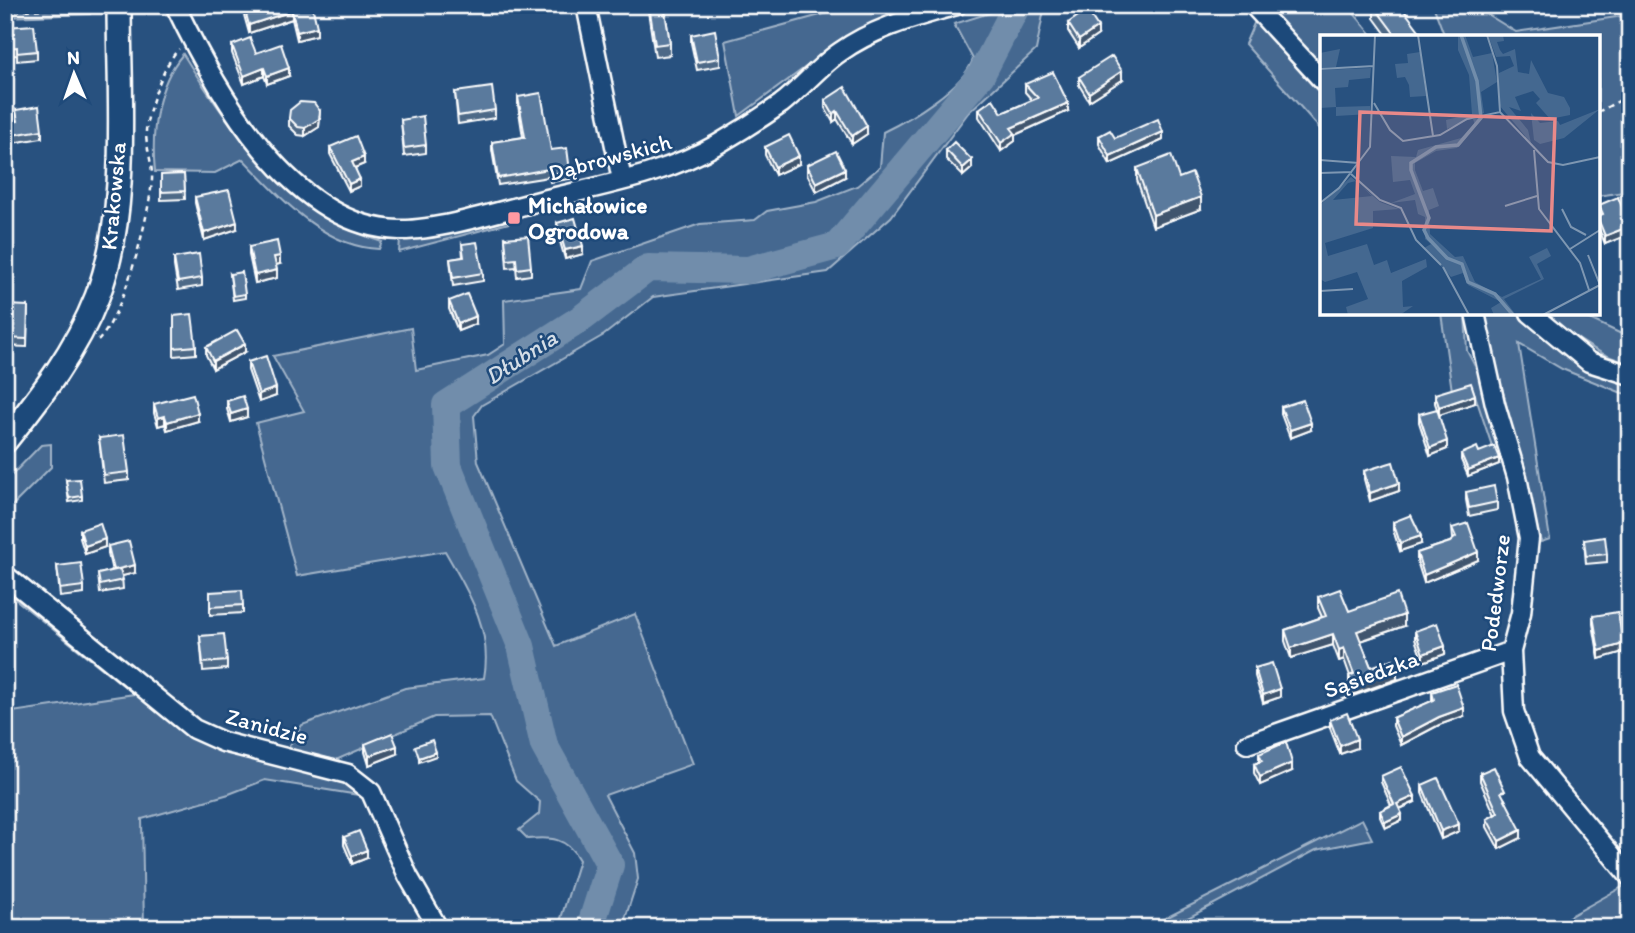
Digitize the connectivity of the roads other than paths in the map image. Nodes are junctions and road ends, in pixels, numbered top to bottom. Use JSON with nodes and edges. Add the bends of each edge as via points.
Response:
{"nodes":[{"id":1,"x":119,"y":5,"type":"edge"},
{"id":2,"x":175,"y":5,"type":"edge"},
{"id":3,"x":586,"y":5,"type":"edge"},
{"id":4,"x":957,"y":5,"type":"edge"},
{"id":5,"x":1253,"y":5,"type":"edge"},
{"id":6,"x":1320,"y":78,"type":"edge"},
{"id":7,"x":622,"y":180,"type":"junction"},
{"id":8,"x":1475,"y":315,"type":"edge"},
{"id":9,"x":1532,"y":315,"type":"edge"},
{"id":10,"x":1630,"y":375,"type":"edge"},
{"id":11,"x":9,"y":430,"type":"edge"},
{"id":12,"x":5,"y":575,"type":"edge"},
{"id":13,"x":1511,"y":651,"type":"junction"},
{"id":14,"x":1247,"y":744,"type":"dead end"},
{"id":15,"x":1630,"y":877,"type":"edge"},
{"id":16,"x":438,"y":928,"type":"edge"}],
"edges":[{"from":1,"to":11,"type":"main road","name":"Krakowska","via":[[115,222],[102,283],[75,343]]},
{"from":2,"to":7,"type":"street","name":"Dąbrowskich","via":[[221,92],[257,141],[296,185],[335,214],[369,228],[401,230],[470,219]]},
{"from":3,"to":7,"type":"street"},
{"from":4,"to":7,"type":"street","name":"Dąbrowskich","via":[[864,37],[781,103],[721,142],[680,165]]},
{"from":5,"to":6,"type":"street"},
{"from":8,"to":13,"type":"street","name":"Podedworze","via":[[1529,538],[1521,613]]},
{"from":9,"to":10,"type":"street","via":[[1589,362]]},
{"from":12,"to":16,"type":"street","name":"Zanidzie","via":[[194,729],[223,742],[348,774],[371,792],[408,876]]},
{"from":13,"to":14,"type":"street","name":"Sąsiedzka"},
{"from":13,"to":15,"type":"street","name":"Podedworze","via":[[1514,711],[1530,757]]}]}
